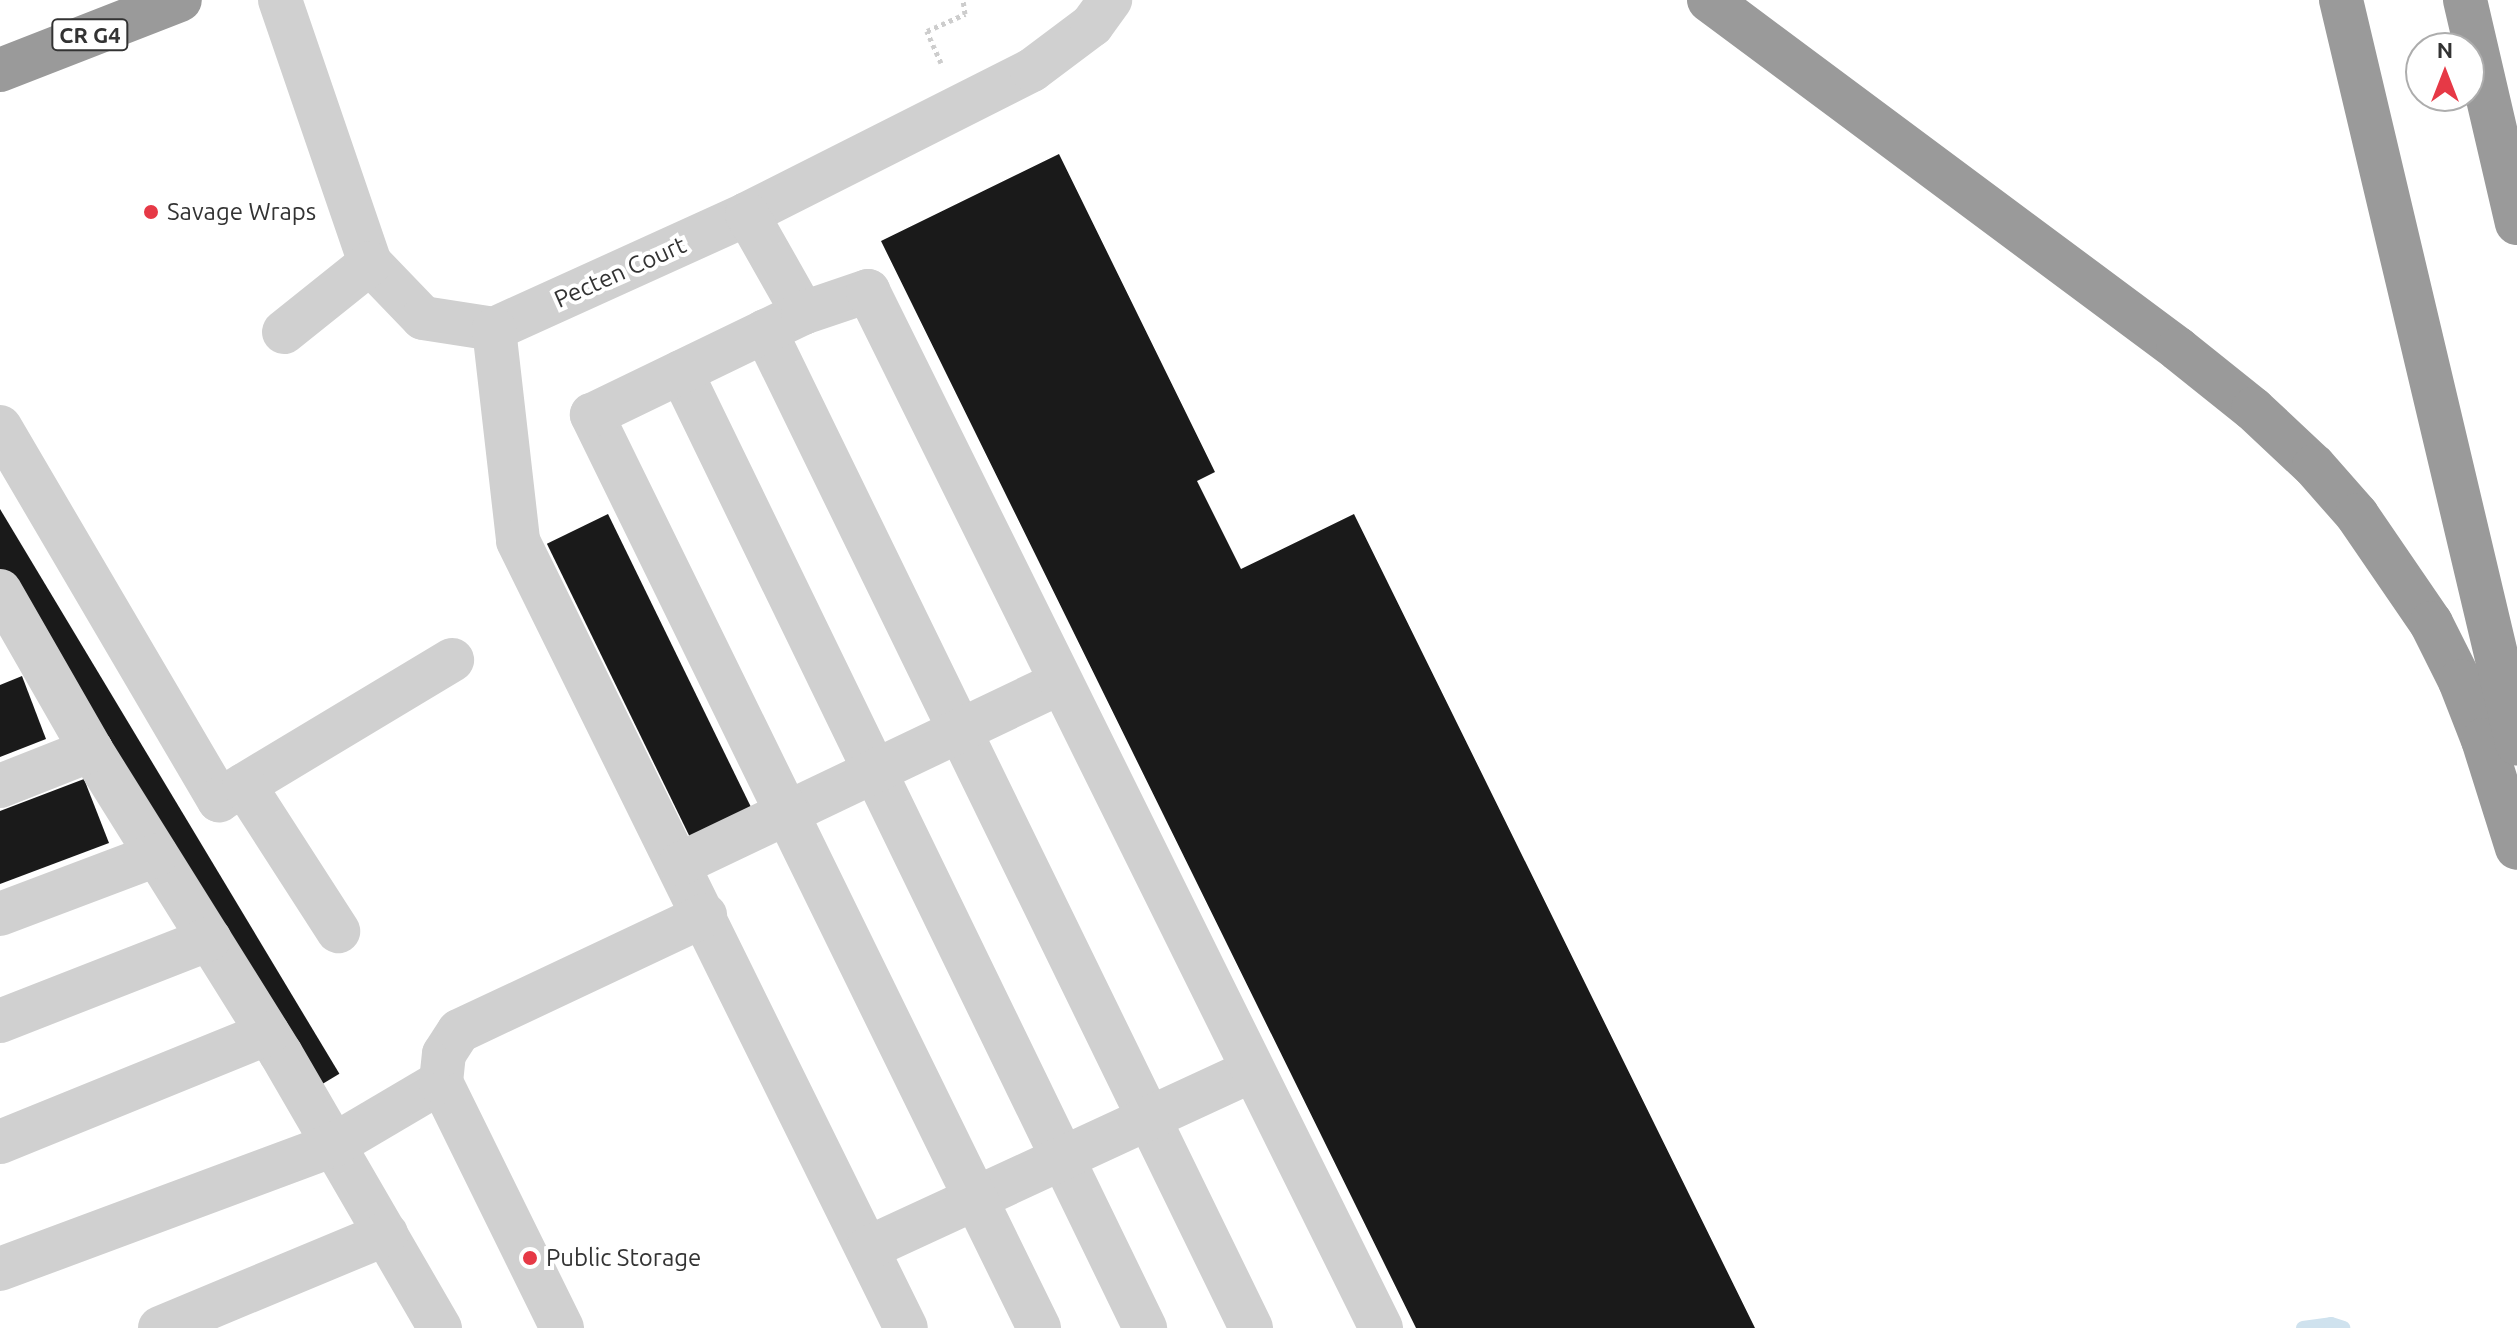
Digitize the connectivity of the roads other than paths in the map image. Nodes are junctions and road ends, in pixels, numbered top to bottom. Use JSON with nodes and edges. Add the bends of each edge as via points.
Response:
{"nodes":[{"id":1,"x":180,"y":0,"type":"edge"},
{"id":2,"x":280,"y":0,"type":"edge"},
{"id":3,"x":1110,"y":0,"type":"edge"},
{"id":4,"x":1709,"y":0,"type":"edge"},
{"id":5,"x":2341,"y":0,"type":"edge"},
{"id":6,"x":2465,"y":0,"type":"edge"},
{"id":7,"x":0,"y":70,"type":"edge"},
{"id":8,"x":747,"y":214,"type":"junction"},
{"id":9,"x":2517,"y":223,"type":"edge"},
{"id":10,"x":370,"y":263,"type":"junction"},
{"id":11,"x":784,"y":322,"type":"junction"},
{"id":12,"x":494,"y":329,"type":"junction"},
{"id":13,"x":284,"y":332,"type":"dead end"},
{"id":14,"x":681,"y":372,"type":"junction"},
{"id":15,"x":0,"y":427,"type":"edge"},
{"id":16,"x":0,"y":591,"type":"edge"},
{"id":17,"x":15,"y":651,"type":"edge"},
{"id":18,"x":452,"y":660,"type":"dead end"},
{"id":19,"x":1061,"y":682,"type":"junction"},
{"id":20,"x":960,"y":730,"type":"junction"},
{"id":21,"x":2517,"y":743,"type":"edge"},
{"id":22,"x":91,"y":750,"type":"junction"},
{"id":23,"x":874,"y":771,"type":"junction"},
{"id":24,"x":244,"y":785,"type":"junction"},
{"id":25,"x":0,"y":786,"type":"edge"},
{"id":26,"x":787,"y":813,"type":"junction"},
{"id":27,"x":2517,"y":848,"type":"edge"},
{"id":28,"x":156,"y":855,"type":"junction"},
{"id":29,"x":680,"y":864,"type":"junction"},
{"id":30,"x":0,"y":914,"type":"edge"},
{"id":31,"x":705,"y":915,"type":"junction"},
{"id":32,"x":338,"y":931,"type":"dead end"},
{"id":33,"x":209,"y":939,"type":"junction"},
{"id":34,"x":0,"y":1021,"type":"edge"},
{"id":35,"x":268,"y":1033,"type":"junction"},
{"id":36,"x":1253,"y":1070,"type":"junction"},
{"id":37,"x":441,"y":1082,"type":"junction"},
{"id":38,"x":1149,"y":1119,"type":"junction"},
{"id":39,"x":0,"y":1142,"type":"edge"},
{"id":40,"x":334,"y":1145,"type":"junction"},
{"id":41,"x":1062,"y":1158,"type":"junction"},
{"id":42,"x":975,"y":1198,"type":"junction"},
{"id":43,"x":386,"y":1234,"type":"junction"},
{"id":44,"x":868,"y":1248,"type":"junction"},
{"id":45,"x":0,"y":1269,"type":"edge"},
{"id":46,"x":160,"y":1328,"type":"edge"},
{"id":47,"x":440,"y":1328,"type":"edge"},
{"id":48,"x":562,"y":1328,"type":"edge"},
{"id":49,"x":906,"y":1328,"type":"edge"},
{"id":50,"x":1039,"y":1328,"type":"edge"},
{"id":51,"x":1145,"y":1328,"type":"edge"},
{"id":52,"x":1251,"y":1328,"type":"edge"},
{"id":53,"x":1381,"y":1328,"type":"edge"}],
"edges":[{"from":1,"to":7,"type":"highway","number":"CR G4"},
{"from":2,"to":10,"type":"street"},
{"from":3,"to":8,"type":"street","name":"Pecten Court","via":[[1092,25],[1032,70]]},
{"from":4,"to":27,"type":"highway","via":[[2178,349],[2314,466],[2357,515],[2431,623],[2483,740]]},
{"from":5,"to":21,"type":"highway"},
{"from":6,"to":9,"type":"highway"},
{"from":8,"to":11,"type":"street"},
{"from":8,"to":12,"type":"street","name":"Pecten Court"},
{"from":10,"to":12,"type":"street","via":[[423,318]]},
{"from":10,"to":13,"type":"street"},
{"from":11,"to":14,"type":"street"},
{"from":11,"to":19,"type":"street","via":[[868,291]]},
{"from":11,"to":20,"type":"street"},
{"from":12,"to":29,"type":"street","via":[[518,541]]},
{"from":14,"to":23,"type":"street"},
{"from":14,"to":26,"type":"street","via":[[592,415]]},
{"from":15,"to":24,"type":"street","via":[[219,800]]},
{"from":16,"to":17,"type":"street"},
{"from":17,"to":22,"type":"street"},
{"from":18,"to":24,"type":"street"},
{"from":19,"to":20,"type":"street"},
{"from":19,"to":36,"type":"street"},
{"from":20,"to":23,"type":"street"},
{"from":20,"to":38,"type":"street"},
{"from":22,"to":25,"type":"street"},
{"from":22,"to":28,"type":"street"},
{"from":23,"to":26,"type":"street"},
{"from":23,"to":41,"type":"street"},
{"from":24,"to":32,"type":"street"},
{"from":26,"to":29,"type":"street"},
{"from":26,"to":42,"type":"street"},
{"from":28,"to":30,"type":"street"},
{"from":28,"to":33,"type":"street"},
{"from":29,"to":31,"type":"street"},
{"from":31,"to":37,"type":"street","via":[[459,1031],[444,1054]]},
{"from":31,"to":44,"type":"street"},
{"from":33,"to":34,"type":"street"},
{"from":33,"to":35,"type":"street"},
{"from":35,"to":39,"type":"street"},
{"from":35,"to":40,"type":"street"},
{"from":36,"to":38,"type":"street"},
{"from":36,"to":53,"type":"street"},
{"from":37,"to":40,"type":"street"},
{"from":37,"to":48,"type":"street"},
{"from":38,"to":41,"type":"street"},
{"from":38,"to":52,"type":"street"},
{"from":40,"to":43,"type":"street"},
{"from":40,"to":45,"type":"street"},
{"from":41,"to":42,"type":"street"},
{"from":41,"to":51,"type":"street"},
{"from":42,"to":44,"type":"street"},
{"from":42,"to":50,"type":"street"},
{"from":43,"to":46,"type":"street"},
{"from":43,"to":47,"type":"street"},
{"from":44,"to":49,"type":"street"}]}
